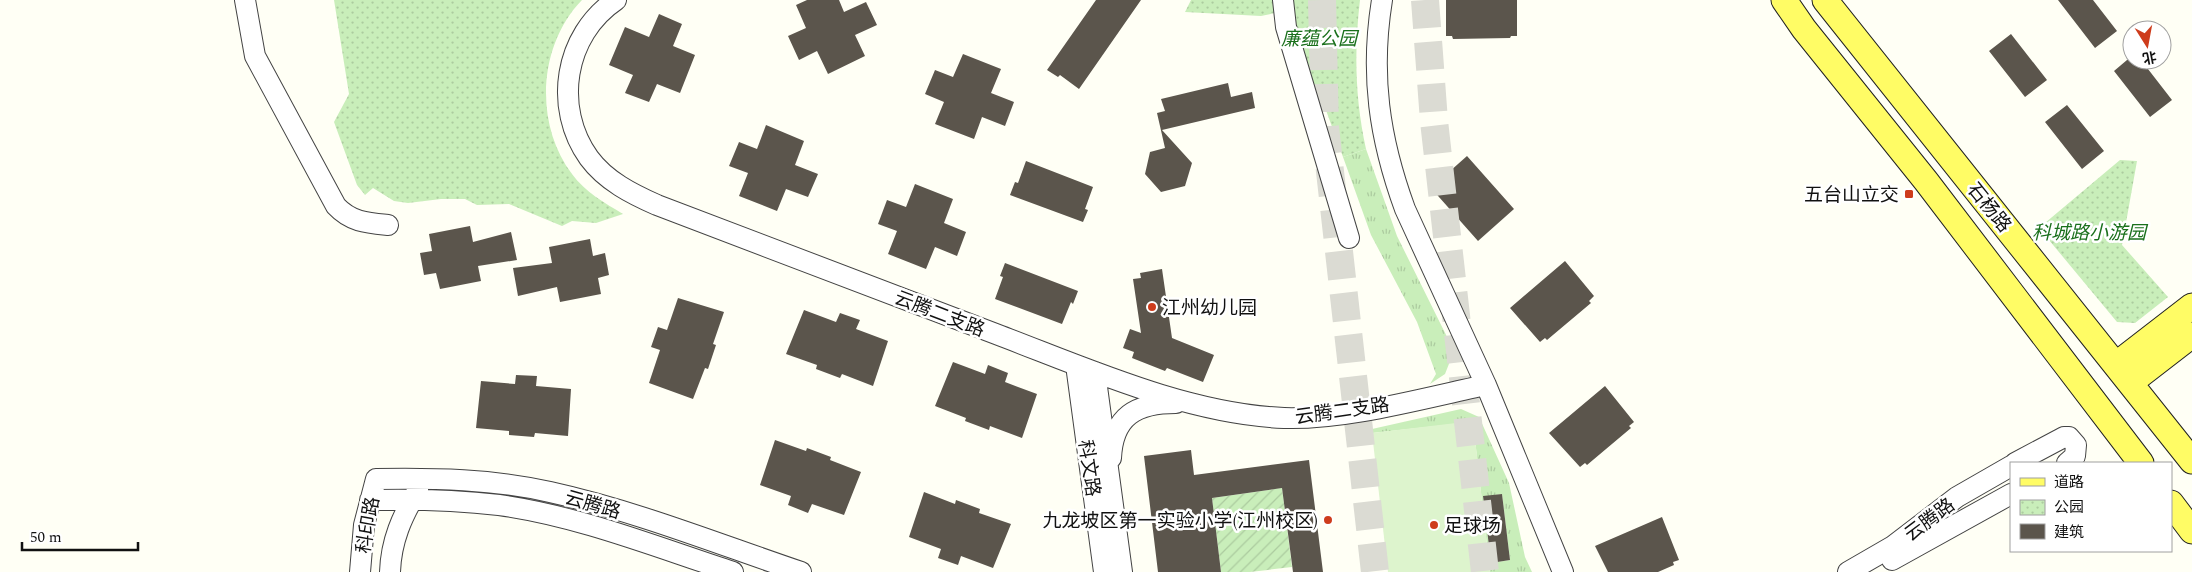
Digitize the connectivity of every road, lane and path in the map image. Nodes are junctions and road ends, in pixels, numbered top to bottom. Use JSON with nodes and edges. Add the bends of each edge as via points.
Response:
{"nodes":[{"id":1,"x":245,"y":0,"type":"edge"},
{"id":2,"x":616,"y":0,"type":"edge"},
{"id":3,"x":1283,"y":0,"type":"edge"},
{"id":4,"x":1382,"y":0,"type":"edge"},
{"id":5,"x":1784,"y":0,"type":"edge"},
{"id":6,"x":1825,"y":0,"type":"edge"},
{"id":7,"x":388,"y":226,"type":"dead end"},
{"id":8,"x":1349,"y":238,"type":"dead end"},
{"id":9,"x":2192,"y":306,"type":"edge"},
{"id":10,"x":2192,"y":335,"type":"edge"},
{"id":11,"x":1076,"y":365,"type":"junction"},
{"id":12,"x":1095,"y":372,"type":"junction"},
{"id":13,"x":2124,"y":373,"type":"junction"},
{"id":14,"x":1486,"y":385,"type":"junction"},
{"id":15,"x":1189,"y":402,"type":"junction"},
{"id":16,"x":2192,"y":461,"type":"edge"},
{"id":17,"x":2017,"y":462,"type":"edge"},
{"id":18,"x":2068,"y":462,"type":"edge"},
{"id":19,"x":2140,"y":462,"type":"edge"},
{"id":20,"x":2010,"y":467,"type":"edge"},
{"id":21,"x":425,"y":478,"type":"junction"},
{"id":22,"x":376,"y":479,"type":"joint"},
{"id":23,"x":1110,"y":492,"type":"junction"},
{"id":24,"x":2010,"y":495,"type":"edge"},
{"id":25,"x":412,"y":499,"type":"junction"},
{"id":26,"x":370,"y":500,"type":"junction"},
{"id":27,"x":2172,"y":504,"type":"edge"},
{"id":28,"x":2192,"y":531,"type":"edge"},
{"id":29,"x":360,"y":572,"type":"edge"},
{"id":30,"x":390,"y":572,"type":"edge"},
{"id":31,"x":733,"y":572,"type":"edge"},
{"id":32,"x":801,"y":572,"type":"edge"},
{"id":33,"x":1104,"y":572,"type":"edge"},
{"id":34,"x":1122,"y":572,"type":"edge"},
{"id":35,"x":1563,"y":572,"type":"edge"},
{"id":36,"x":1848,"y":572,"type":"edge"},
{"id":37,"x":1871,"y":572,"type":"edge"}],
"edges":[{"from":1,"to":7,"type":"street","via":[[255,56],[336,206],[357,221]]},
{"from":2,"to":11,"type":"street","name":"云腾二支路","via":[[596,17],[585,32],[570,65],[567,85],[571,122],[578,141],[590,159],[617,185],[657,205]]},
{"from":3,"to":8,"type":"street","via":[[1286,27]]},
{"from":4,"to":14,"type":"street","via":[[1376,70],[1386,154],[1405,209]]},
{"from":5,"to":19,"type":"main road","name":"石杨路"},
{"from":6,"to":13,"type":"main road","name":"石杨路"},
{"from":9,"to":13,"type":"main road"},
{"from":10,"to":13,"type":"main road"},
{"from":11,"to":12,"type":"street","name":"云腾二支路"},
{"from":11,"to":33,"type":"street","name":"科文路"},
{"from":12,"to":15,"type":"street","name":"云腾二支路"},
{"from":12,"to":23,"type":"street","name":"科文路"},
{"from":13,"to":16,"type":"main road","name":"石杨路"},
{"from":14,"to":15,"type":"street","name":"云腾二支路","via":[[1313,418],[1261,417]]},
{"from":14,"to":35,"type":"street"},
{"from":15,"to":23,"type":"street","via":[[1156,402],[1143,406],[1122,421],[1112,447]]},
{"from":17,"to":18,"type":"street","via":[[2069,437],[2076,445],[2075,456]]},
{"from":20,"to":36,"type":"street","name":"云腾路","via":[[1957,497],[1900,541]]},
{"from":21,"to":22,"type":"street","name":"云腾路"},
{"from":21,"to":25,"type":"street","name":"科印路"},
{"from":21,"to":32,"type":"street","name":"云腾路","via":[[499,484],[595,503]]},
{"from":22,"to":26,"type":"street","name":"科印路"},
{"from":23,"to":34,"type":"street","name":"科文路"},
{"from":24,"to":37,"type":"street","name":"云腾路"},
{"from":25,"to":26,"type":"street","name":"云腾路"},
{"from":25,"to":30,"type":"street","name":"科印路","via":[[392,545]]},
{"from":25,"to":31,"type":"street","name":"云腾路","via":[[542,513],[593,526]]},
{"from":26,"to":29,"type":"street","name":"科印路","via":[[364,525]]},
{"from":27,"to":28,"type":"main road"}]}
